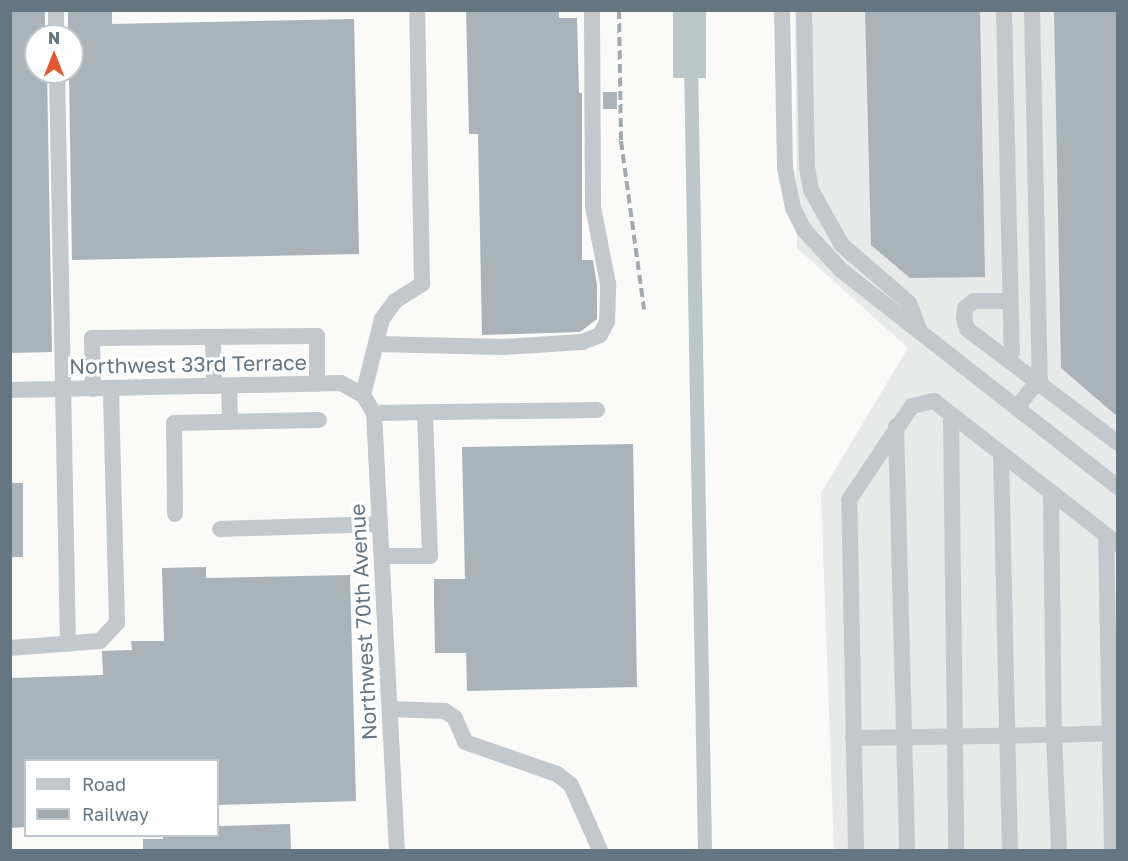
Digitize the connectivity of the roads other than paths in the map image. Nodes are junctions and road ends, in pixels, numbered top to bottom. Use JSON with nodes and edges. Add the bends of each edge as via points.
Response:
{"nodes":[{"id":1,"x":417,"y":10,"type":"edge"},
{"id":2,"x":592,"y":10,"type":"edge"},
{"id":3,"x":782,"y":10,"type":"edge"},
{"id":4,"x":804,"y":10,"type":"edge"},
{"id":5,"x":1004,"y":10,"type":"edge"},
{"id":6,"x":1032,"y":10,"type":"edge"},
{"id":7,"x":57,"y":84,"type":"edge"},
{"id":8,"x":1010,"y":301,"type":"junction"},
{"id":9,"x":921,"y":332,"type":"junction"},
{"id":10,"x":213,"y":337,"type":"junction"},
{"id":11,"x":376,"y":344,"type":"junction"},
{"id":12,"x":1007,"y":358,"type":"junction"},
{"id":13,"x":1037,"y":382,"type":"junction"},
{"id":14,"x":317,"y":384,"type":"junction"},
{"id":15,"x":222,"y":386,"type":"junction"},
{"id":16,"x":111,"y":388,"type":"junction"},
{"id":17,"x":64,"y":389,"type":"junction"},
{"id":18,"x":93,"y":389,"type":"junction"},
{"id":19,"x":10,"y":390,"type":"edge"},
{"id":20,"x":363,"y":395,"type":"junction"},
{"id":21,"x":1017,"y":408,"type":"junction"},
{"id":22,"x":597,"y":410,"type":"dead end"},
{"id":23,"x":425,"y":412,"type":"junction"},
{"id":24,"x":374,"y":413,"type":"junction"},
{"id":25,"x":951,"y":418,"type":"junction"},
{"id":26,"x":319,"y":420,"type":"dead end"},
{"id":27,"x":230,"y":422,"type":"junction"},
{"id":28,"x":896,"y":426,"type":"junction"},
{"id":29,"x":1118,"y":443,"type":"edge"},
{"id":30,"x":1001,"y":457,"type":"junction"},
{"id":31,"x":1118,"y":487,"type":"edge"},
{"id":32,"x":1051,"y":495,"type":"junction"},
{"id":33,"x":175,"y":514,"type":"dead end"},
{"id":34,"x":380,"y":524,"type":"junction"},
{"id":35,"x":220,"y":529,"type":"dead end"},
{"id":36,"x":1112,"y":540,"type":"edge"},
{"id":37,"x":382,"y":556,"type":"junction"},
{"id":38,"x":68,"y":643,"type":"junction"},
{"id":39,"x":10,"y":648,"type":"edge"},
{"id":40,"x":390,"y":709,"type":"junction"},
{"id":41,"x":1114,"y":733,"type":"edge"},
{"id":42,"x":955,"y":735,"type":"junction"},
{"id":43,"x":1007,"y":735,"type":"junction"},
{"id":44,"x":1054,"y":735,"type":"junction"},
{"id":45,"x":905,"y":737,"type":"junction"},
{"id":46,"x":853,"y":738,"type":"junction"},
{"id":47,"x":397,"y":850,"type":"edge"},
{"id":48,"x":600,"y":850,"type":"edge"},
{"id":49,"x":856,"y":850,"type":"edge"},
{"id":50,"x":907,"y":850,"type":"edge"},
{"id":51,"x":956,"y":850,"type":"edge"},
{"id":52,"x":1010,"y":850,"type":"edge"},
{"id":53,"x":1059,"y":850,"type":"edge"},
{"id":54,"x":1112,"y":850,"type":"edge"}],
"edges":[{"from":1,"to":11,"type":"street","via":[[422,284],[388,308]]},
{"from":2,"to":11,"type":"street","via":[[592,207],[608,284],[607,322],[600,335],[582,342],[503,347]]},
{"from":3,"to":9,"type":"street","via":[[785,168],[793,208],[804,230],[841,270]]},
{"from":4,"to":9,"type":"street","via":[[807,167],[811,190],[842,245],[909,303]]},
{"from":5,"to":8,"type":"street"},
{"from":6,"to":13,"type":"street","via":[[1040,378]]},
{"from":7,"to":17,"type":"street"},
{"from":8,"to":12,"type":"street","via":[[1012,352]]},
{"from":8,"to":12,"type":"street","via":[[974,301],[964,313],[967,329]]},
{"from":9,"to":21,"type":"street"},
{"from":10,"to":14,"type":"street","via":[[317,336]]},
{"from":10,"to":15,"type":"street"},
{"from":10,"to":18,"type":"street","via":[[92,338]]},
{"from":11,"to":20,"type":"street"},
{"from":12,"to":13,"type":"street"},
{"from":13,"to":21,"type":"street"},
{"from":13,"to":29,"type":"street"},
{"from":14,"to":15,"type":"street","name":"Northwest 33rd Terrace"},
{"from":14,"to":20,"type":"street","name":"Northwest 33rd Terrace","via":[[341,383]]},
{"from":15,"to":16,"type":"street","name":"Northwest 33rd Terrace"},
{"from":15,"to":27,"type":"street"},
{"from":16,"to":18,"type":"street","name":"Northwest 33rd Terrace"},
{"from":16,"to":38,"type":"street","via":[[117,623],[100,641]]},
{"from":17,"to":18,"type":"street","name":"Northwest 33rd Terrace"},
{"from":17,"to":19,"type":"street","name":"Northwest 33rd Terrace"},
{"from":17,"to":38,"type":"street"},
{"from":20,"to":24,"type":"street","name":"Northwest 70th Avenue"},
{"from":21,"to":31,"type":"street"},
{"from":22,"to":23,"type":"street"},
{"from":23,"to":24,"type":"street"},
{"from":23,"to":37,"type":"street","via":[[430,556]]},
{"from":24,"to":34,"type":"street","name":"Northwest 70th Avenue"},
{"from":25,"to":28,"type":"street","via":[[934,401],[912,406]]},
{"from":25,"to":30,"type":"street"},
{"from":25,"to":42,"type":"street"},
{"from":26,"to":27,"type":"street"},
{"from":27,"to":33,"type":"street","via":[[174,423]]},
{"from":28,"to":45,"type":"street"},
{"from":28,"to":46,"type":"street","via":[[849,500]]},
{"from":30,"to":32,"type":"street"},
{"from":30,"to":43,"type":"street"},
{"from":32,"to":36,"type":"street"},
{"from":32,"to":44,"type":"street"},
{"from":34,"to":35,"type":"street"},
{"from":34,"to":37,"type":"street","name":"Northwest 70th Avenue"},
{"from":36,"to":41,"type":"street"},
{"from":37,"to":40,"type":"street","name":"Northwest 70th Avenue"},
{"from":38,"to":39,"type":"street"},
{"from":40,"to":47,"type":"street","name":"Northwest 70th Avenue"},
{"from":40,"to":48,"type":"street","via":[[445,711],[455,718],[465,742],[557,774],[572,784]]},
{"from":41,"to":44,"type":"street"},
{"from":41,"to":54,"type":"street"},
{"from":42,"to":43,"type":"street"},
{"from":42,"to":45,"type":"street"},
{"from":42,"to":51,"type":"street"},
{"from":43,"to":44,"type":"street"},
{"from":43,"to":52,"type":"street"},
{"from":44,"to":53,"type":"street"},
{"from":45,"to":46,"type":"street"},
{"from":45,"to":50,"type":"street"},
{"from":46,"to":49,"type":"street"}]}
